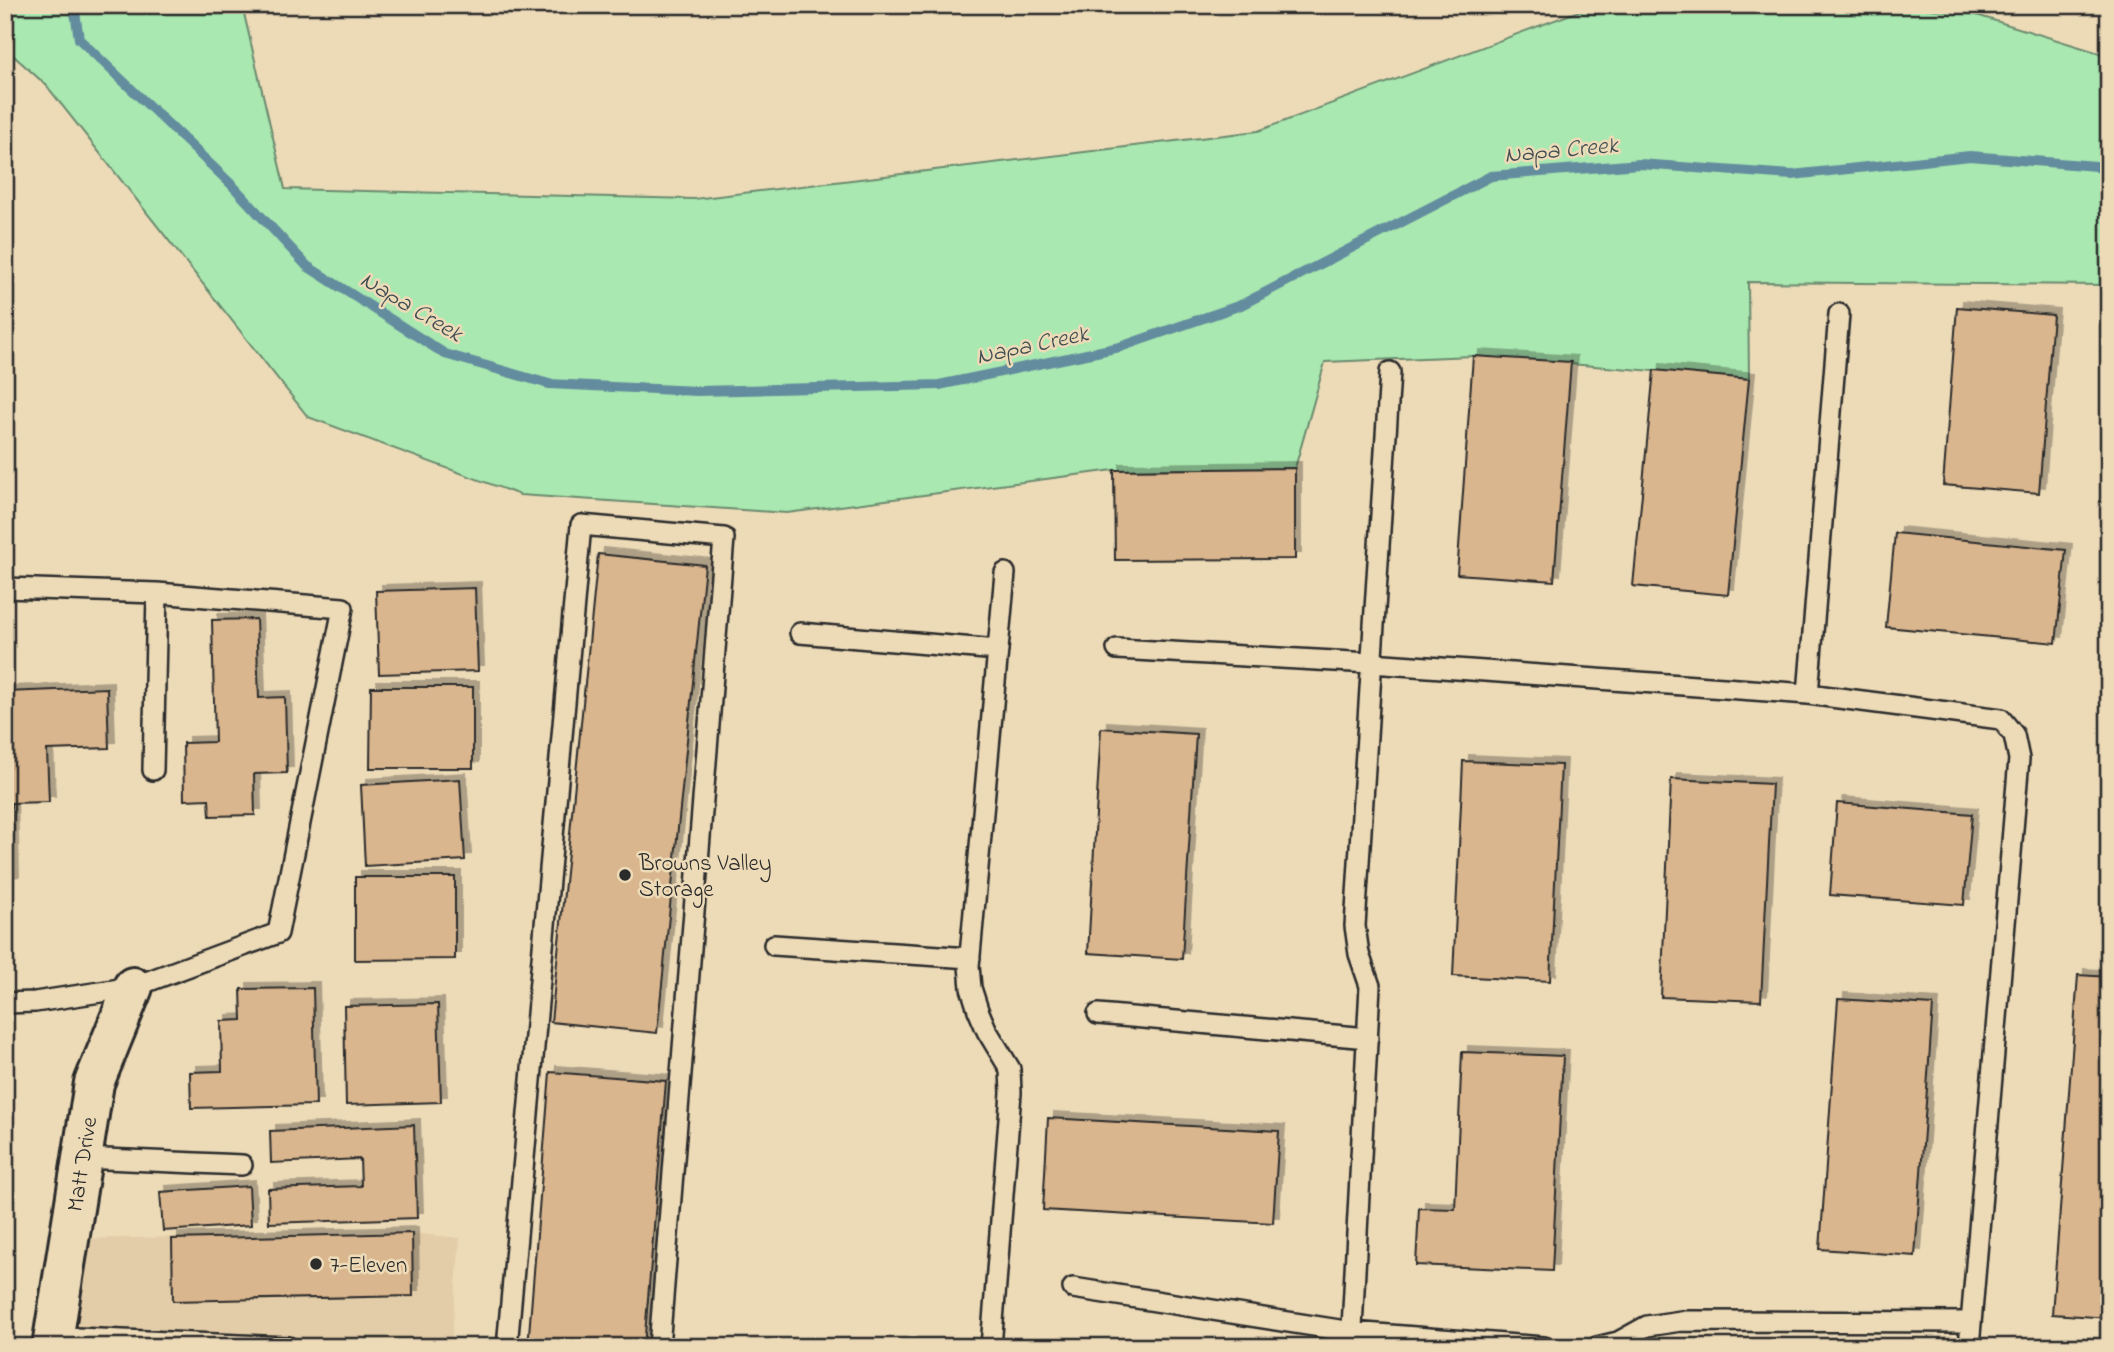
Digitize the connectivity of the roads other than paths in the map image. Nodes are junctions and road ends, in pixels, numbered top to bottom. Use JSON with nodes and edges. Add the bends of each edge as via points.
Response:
{"nodes":[{"id":1,"x":1839,"y":314,"type":"dead end"},
{"id":2,"x":1390,"y":372,"type":"dead end"},
{"id":3,"x":1005,"y":573,"type":"dead end"},
{"id":4,"x":5,"y":588,"type":"edge"},
{"id":5,"x":157,"y":593,"type":"junction"},
{"id":6,"x":800,"y":633,"type":"dead end"},
{"id":7,"x":1117,"y":649,"type":"dead end"},
{"id":8,"x":998,"y":650,"type":"junction"},
{"id":9,"x":1371,"y":663,"type":"junction"},
{"id":10,"x":1808,"y":694,"type":"junction"},
{"id":11,"x":153,"y":770,"type":"dead end"},
{"id":12,"x":774,"y":945,"type":"dead end"},
{"id":13,"x":970,"y":958,"type":"junction"},
{"id":14,"x":133,"y":987,"type":"junction"},
{"id":15,"x":5,"y":1003,"type":"edge"},
{"id":16,"x":1098,"y":1014,"type":"dead end"},
{"id":17,"x":1368,"y":1038,"type":"junction"},
{"id":18,"x":82,"y":1158,"type":"junction"},
{"id":19,"x":242,"y":1165,"type":"dead end"},
{"id":20,"x":1073,"y":1288,"type":"dead end"},
{"id":21,"x":1970,"y":1322,"type":"junction"},
{"id":22,"x":1351,"y":1340,"type":"edge"},
{"id":23,"x":53,"y":1342,"type":"edge"},
{"id":24,"x":289,"y":1347,"type":"edge"},
{"id":25,"x":507,"y":1347,"type":"edge"},
{"id":26,"x":659,"y":1347,"type":"edge"},
{"id":27,"x":991,"y":1347,"type":"edge"},
{"id":28,"x":1544,"y":1347,"type":"edge"},
{"id":29,"x":1597,"y":1347,"type":"edge"},
{"id":30,"x":1969,"y":1347,"type":"edge"}],
"edges":[{"from":1,"to":10,"type":"lane"},
{"from":2,"to":9,"type":"lane"},
{"from":3,"to":8,"type":"lane"},
{"from":4,"to":5,"type":"lane"},
{"from":5,"to":11,"type":"lane"},
{"from":5,"to":14,"type":"lane","via":[[343,608],[278,933]]},
{"from":6,"to":8,"type":"lane"},
{"from":7,"to":9,"type":"lane"},
{"from":8,"to":13,"type":"lane"},
{"from":9,"to":10,"type":"lane"},
{"from":9,"to":17,"type":"lane","via":[[1355,926],[1370,986]]},
{"from":10,"to":21,"type":"lane","via":[[2000,719],[2014,735],[2019,759]]},
{"from":12,"to":13,"type":"lane"},
{"from":13,"to":27,"type":"lane","via":[[971,988],[978,1010],[1010,1069]]},
{"from":14,"to":15,"type":"lane"},
{"from":14,"to":18,"type":"street","name":"Matt Drive","via":[[94,1083]]},
{"from":16,"to":17,"type":"lane"},
{"from":17,"to":22,"type":"lane"},
{"from":18,"to":19,"type":"lane"},
{"from":18,"to":23,"type":"street","name":"Matt Drive"},
{"from":20,"to":22,"type":"lane"},
{"from":21,"to":29,"type":"lane","via":[[1681,1321],[1647,1326],[1618,1342]]},
{"from":21,"to":30,"type":"lane"},
{"from":22,"to":28,"type":"lane"},
{"from":23,"to":24,"type":"lane"},
{"from":25,"to":26,"type":"lane","via":[[581,525],[724,538]]}]}
